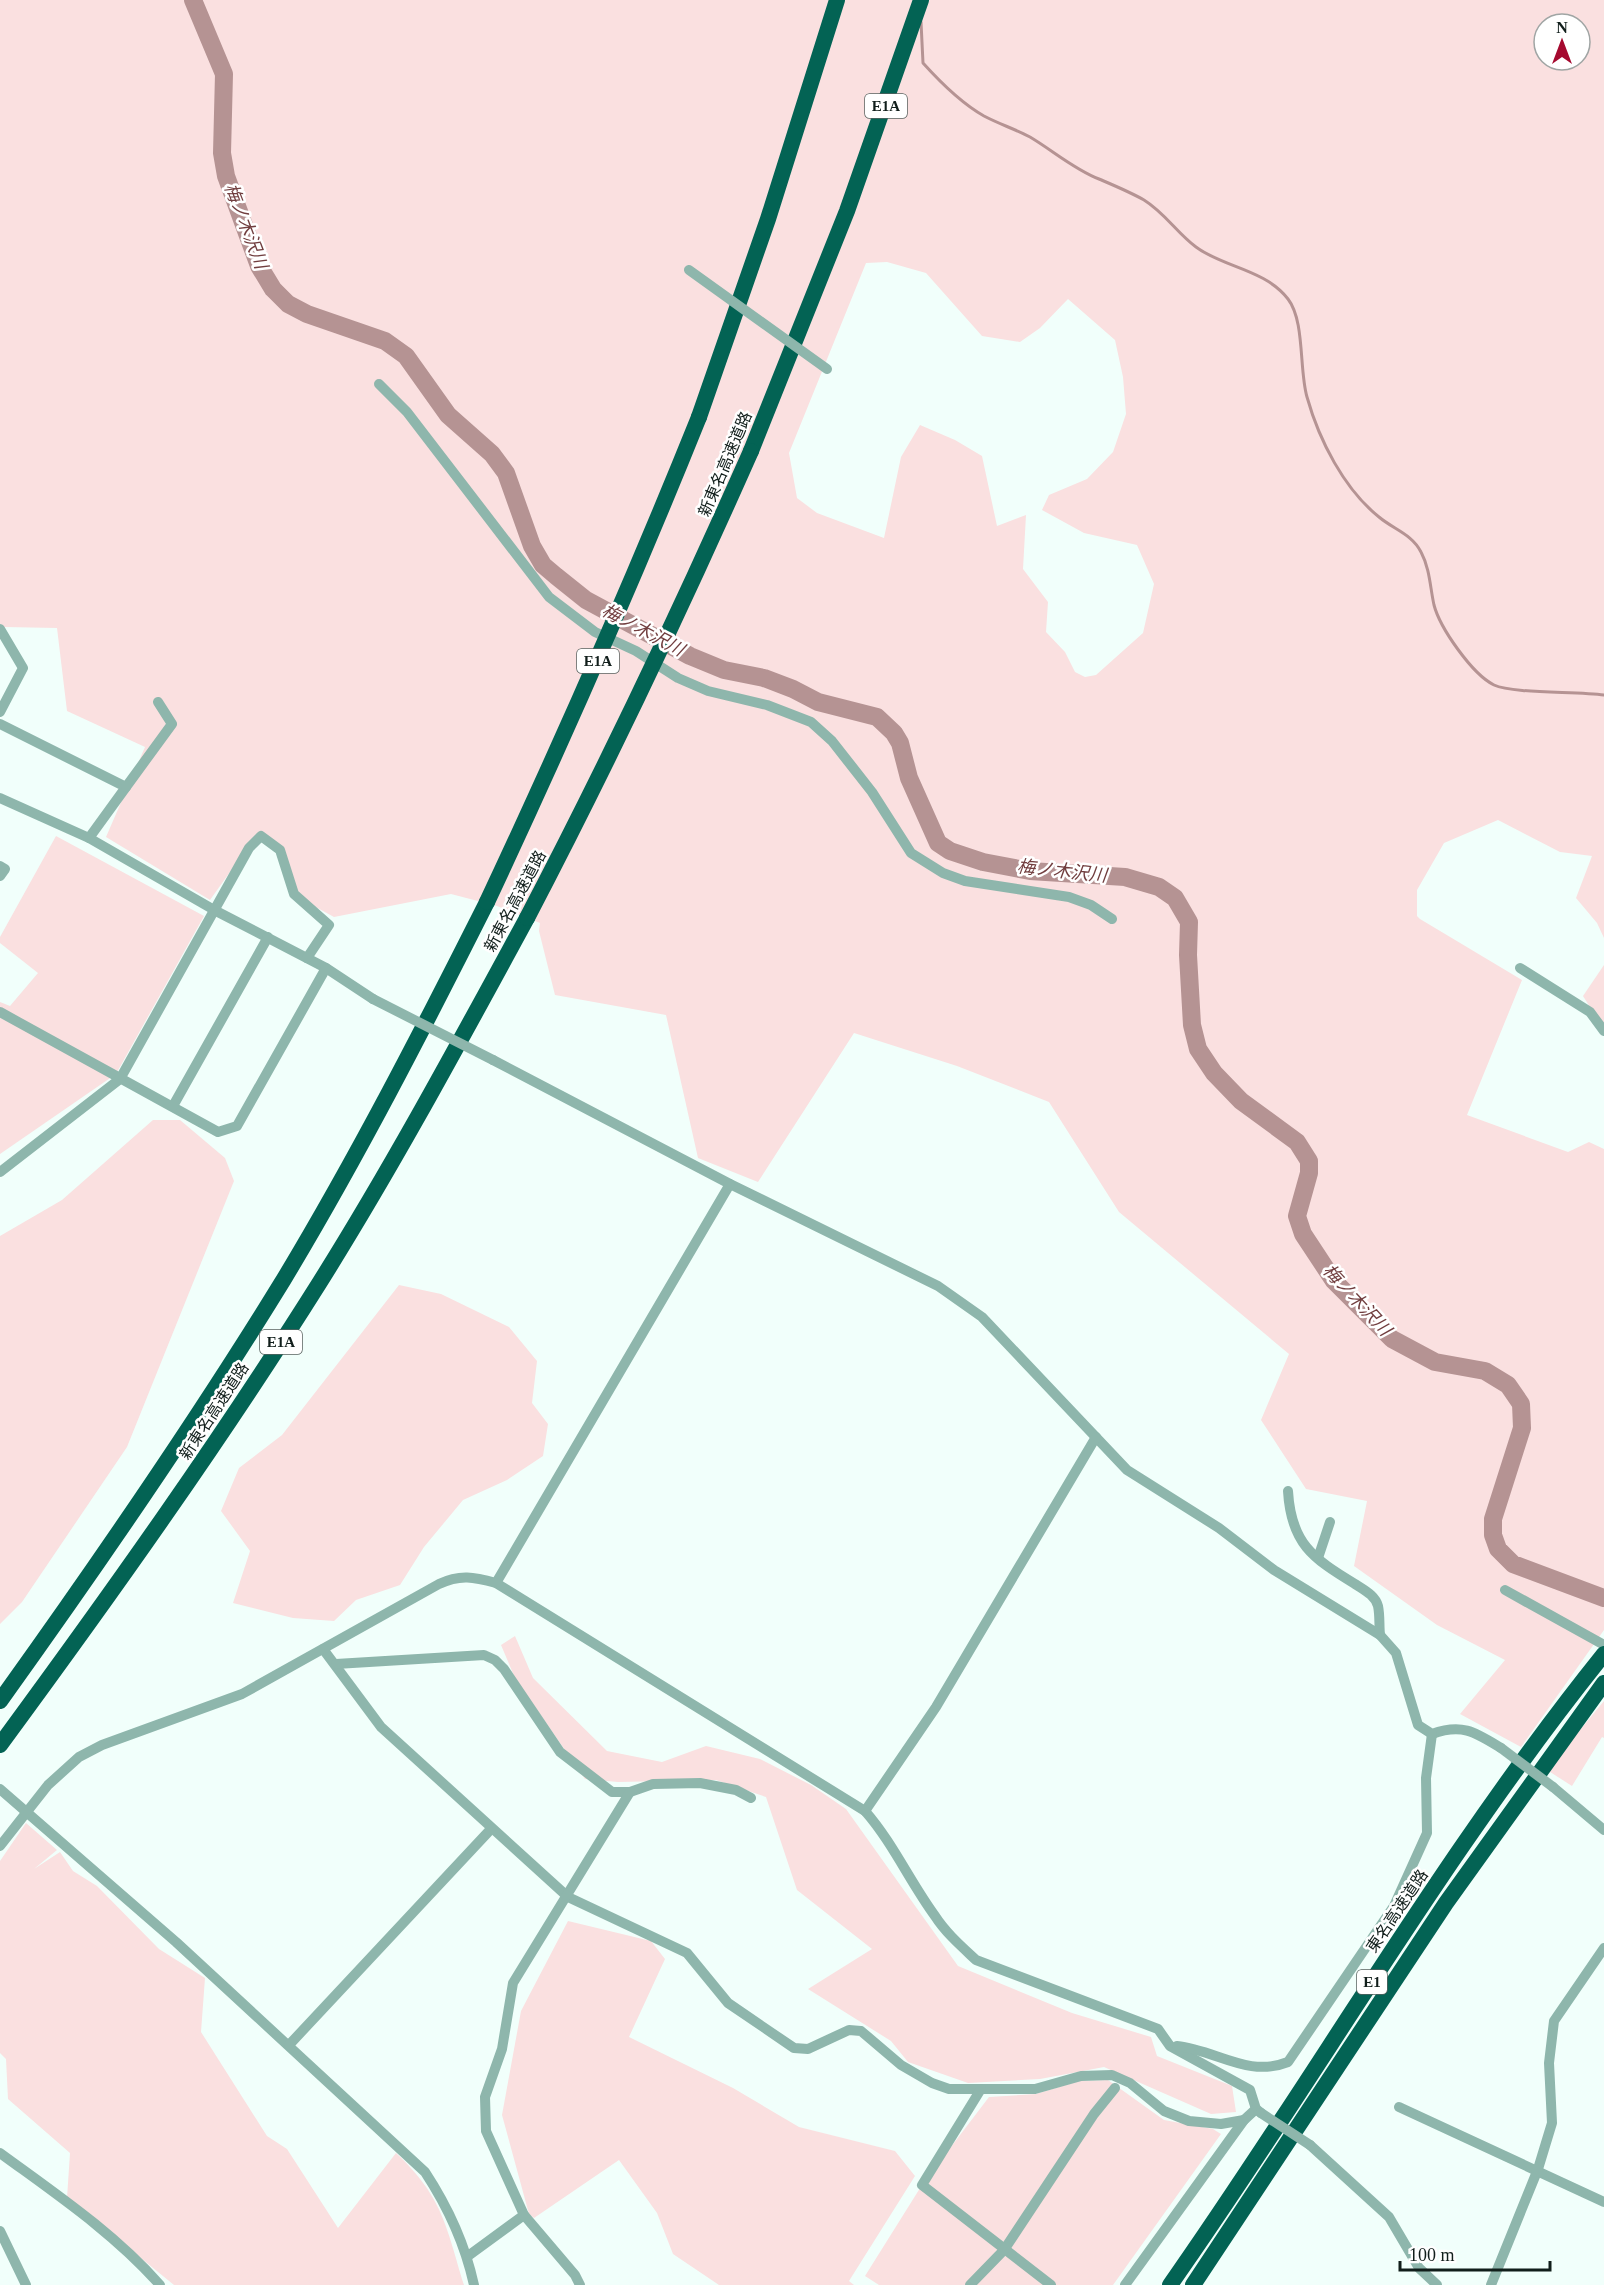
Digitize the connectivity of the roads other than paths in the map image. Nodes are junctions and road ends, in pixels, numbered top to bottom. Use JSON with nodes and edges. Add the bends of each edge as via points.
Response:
{"nodes":[{"id":1,"x":837,"y":0,"type":"edge"},
{"id":2,"x":921,"y":0,"type":"edge"},
{"id":3,"x":689,"y":270,"type":"dead end"},
{"id":4,"x":827,"y":369,"type":"dead end"},
{"id":5,"x":379,"y":384,"type":"dead end"},
{"id":6,"x":0,"y":629,"type":"edge"},
{"id":7,"x":158,"y":702,"type":"dead end"},
{"id":8,"x":0,"y":712,"type":"edge"},
{"id":9,"x":0,"y":724,"type":"edge"},
{"id":10,"x":126,"y":787,"type":"junction"},
{"id":11,"x":0,"y":798,"type":"edge"},
{"id":12,"x":89,"y":838,"type":"junction"},
{"id":13,"x":0,"y":866,"type":"edge"},
{"id":14,"x":0,"y":876,"type":"edge"},
{"id":15,"x":216,"y":911,"type":"junction"},
{"id":16,"x":1112,"y":920,"type":"dead end"},
{"id":17,"x":268,"y":937,"type":"junction"},
{"id":18,"x":308,"y":958,"type":"junction"},
{"id":19,"x":326,"y":968,"type":"junction"},
{"id":20,"x":1520,"y":968,"type":"dead end"},
{"id":21,"x":0,"y":1012,"type":"edge"},
{"id":22,"x":1604,"y":1031,"type":"edge"},
{"id":23,"x":120,"y":1079,"type":"junction"},
{"id":24,"x":173,"y":1106,"type":"junction"},
{"id":25,"x":0,"y":1172,"type":"edge"},
{"id":26,"x":730,"y":1184,"type":"junction"},
{"id":27,"x":1096,"y":1437,"type":"junction"},
{"id":28,"x":1288,"y":1491,"type":"dead end"},
{"id":29,"x":1329,"y":1522,"type":"dead end"},
{"id":30,"x":1318,"y":1558,"type":"junction"},
{"id":31,"x":496,"y":1583,"type":"junction"},
{"id":32,"x":1505,"y":1590,"type":"dead end"},
{"id":33,"x":1380,"y":1635,"type":"junction"},
{"id":34,"x":1604,"y":1645,"type":"edge"},
{"id":35,"x":323,"y":1649,"type":"junction"},
{"id":36,"x":1604,"y":1654,"type":"edge"},
{"id":37,"x":336,"y":1664,"type":"junction"},
{"id":38,"x":1600,"y":1689,"type":"edge"},
{"id":39,"x":0,"y":1701,"type":"edge"},
{"id":40,"x":1432,"y":1734,"type":"junction"},
{"id":41,"x":0,"y":1745,"type":"edge"},
{"id":42,"x":0,"y":1788,"type":"edge"},
{"id":43,"x":630,"y":1792,"type":"junction"},
{"id":44,"x":751,"y":1798,"type":"dead end"},
{"id":45,"x":22,"y":1810,"type":"junction"},
{"id":46,"x":865,"y":1811,"type":"junction"},
{"id":47,"x":491,"y":1828,"type":"junction"},
{"id":48,"x":1604,"y":1830,"type":"edge"},
{"id":49,"x":0,"y":1846,"type":"edge"},
{"id":50,"x":568,"y":1897,"type":"junction"},
{"id":51,"x":1604,"y":1948,"type":"edge"},
{"id":52,"x":290,"y":2045,"type":"junction"},
{"id":53,"x":1170,"y":2046,"type":"junction"},
{"id":54,"x":1115,"y":2088,"type":"dead end"},
{"id":55,"x":981,"y":2089,"type":"junction"},
{"id":56,"x":1399,"y":2107,"type":"dead end"},
{"id":57,"x":1259,"y":2111,"type":"junction"},
{"id":58,"x":1244,"y":2120,"type":"junction"},
{"id":59,"x":0,"y":2153,"type":"edge"},
{"id":60,"x":1538,"y":2169,"type":"junction"},
{"id":61,"x":1604,"y":2202,"type":"edge"},
{"id":62,"x":524,"y":2216,"type":"junction"},
{"id":63,"x":0,"y":2231,"type":"edge"},
{"id":64,"x":1004,"y":2250,"type":"junction"},
{"id":65,"x":468,"y":2256,"type":"junction"},
{"id":66,"x":26,"y":2285,"type":"edge"},
{"id":67,"x":160,"y":2285,"type":"edge"},
{"id":68,"x":474,"y":2285,"type":"edge"},
{"id":69,"x":580,"y":2285,"type":"edge"},
{"id":70,"x":970,"y":2285,"type":"edge"},
{"id":71,"x":1051,"y":2285,"type":"edge"},
{"id":72,"x":1125,"y":2285,"type":"edge"},
{"id":73,"x":1170,"y":2285,"type":"edge"},
{"id":74,"x":1193,"y":2285,"type":"edge"},
{"id":75,"x":1437,"y":2285,"type":"edge"},
{"id":76,"x":1491,"y":2285,"type":"edge"}],
"edges":[{"from":1,"to":39,"type":"highway","name":"新東名高速道路","number":"E1A","bridge":true,"via":[[768,219],[699,417],[573,719],[487,902],[414,1047],[284,1279],[123,1528]]},
{"from":2,"to":41,"type":"highway","name":"新東名高速道路","number":"E1A","bridge":true,"via":[[848,211],[751,451],[602,774],[527,918],[400,1149],[320,1282],[149,1542]]},
{"from":3,"to":4,"type":"street","bridge":true},
{"from":5,"to":16,"type":"street","via":[[407,412],[549,597],[577,620],[700,688],[767,705],[811,722],[832,741],[872,792],[911,854],[943,873],[965,881],[1069,897]]},
{"from":6,"to":8,"type":"street","via":[[23,668]]},
{"from":7,"to":10,"type":"street","via":[[172,724]]},
{"from":9,"to":10,"type":"street"},
{"from":10,"to":12,"type":"street"},
{"from":11,"to":12,"type":"street"},
{"from":12,"to":15,"type":"street"},
{"from":13,"to":14,"type":"street","via":[[5,869]]},
{"from":15,"to":17,"type":"street"},
{"from":15,"to":18,"type":"street","via":[[249,848],[261,836],[280,849],[294,894],[329,925]]},
{"from":15,"to":23,"type":"street"},
{"from":17,"to":18,"type":"street"},
{"from":17,"to":24,"type":"street"},
{"from":18,"to":19,"type":"street"},
{"from":19,"to":24,"type":"street","via":[[237,1126],[218,1132]]},
{"from":19,"to":26,"type":"street","bridge":true,"via":[[373,999]]},
{"from":20,"to":22,"type":"street","via":[[1590,1012]]},
{"from":21,"to":23,"type":"street"},
{"from":23,"to":24,"type":"street"},
{"from":23,"to":25,"type":"street"},
{"from":26,"to":27,"type":"street","via":[[938,1286],[982,1317]]},
{"from":26,"to":31,"type":"street"},
{"from":27,"to":33,"type":"street","via":[[1127,1470],[1219,1528],[1274,1570]]},
{"from":27,"to":46,"type":"street","via":[[936,1707]]},
{"from":28,"to":30,"type":"street","via":[[1295,1531]]},
{"from":29,"to":30,"type":"street"},
{"from":30,"to":33,"type":"street","via":[[1371,1594],[1378,1605]]},
{"from":31,"to":35,"type":"street","via":[[471,1576],[453,1577]]},
{"from":31,"to":46,"type":"street"},
{"from":32,"to":34,"type":"street"},
{"from":33,"to":40,"type":"street","via":[[1396,1653],[1418,1725]]},
{"from":35,"to":37,"type":"street"},
{"from":35,"to":45,"type":"street","via":[[242,1694],[79,1757]]},
{"from":36,"to":73,"type":"highway","name":"東名高速道路","number":"E1","via":[[1530,1749],[1434,1888]]},
{"from":37,"to":43,"type":"street","via":[[484,1656],[495,1660],[560,1752],[612,1792]]},
{"from":37,"to":47,"type":"street","via":[[381,1727]]},
{"from":38,"to":74,"type":"highway","number":"E1","via":[[1446,1904]]},
{"from":40,"to":48,"type":"street","bridge":true,"via":[[1457,1727],[1482,1736],[1552,1786]]},
{"from":40,"to":53,"type":"street","via":[[1426,1778],[1427,1833],[1394,1906],[1288,2062],[1272,2069],[1249,2067],[1215,2054]]},
{"from":42,"to":45,"type":"street"},
{"from":43,"to":44,"type":"street","via":[[653,1784],[700,1783],[736,1790]]},
{"from":43,"to":50,"type":"street"},
{"from":45,"to":49,"type":"street"},
{"from":45,"to":52,"type":"street"},
{"from":46,"to":53,"type":"street","via":[[879,1826],[934,1916],[976,1960],[1158,2029]]},
{"from":47,"to":50,"type":"street"},
{"from":47,"to":52,"type":"street"},
{"from":50,"to":55,"type":"street","via":[[687,1953],[728,2003],[794,2048],[808,2049],[849,2030],[861,2031],[901,2065],[932,2083],[949,2089]]},
{"from":50,"to":62,"type":"street","via":[[513,1983],[502,2049],[485,2097],[486,2131]]},
{"from":51,"to":60,"type":"street","via":[[1554,2021],[1549,2063],[1552,2123]]},
{"from":52,"to":65,"type":"street","via":[[425,2172],[443,2200]]},
{"from":53,"to":57,"type":"street","via":[[1250,2090]]},
{"from":54,"to":64,"type":"street"},
{"from":55,"to":58,"type":"street","via":[[1035,2089],[1081,2076],[1112,2075],[1130,2083],[1164,2111],[1189,2121],[1221,2124]]},
{"from":55,"to":64,"type":"street","via":[[922,2185]]},
{"from":56,"to":60,"type":"street"},
{"from":57,"to":58,"type":"street"},
{"from":57,"to":75,"type":"street","bridge":true,"via":[[1310,2145],[1389,2217],[1419,2268]]},
{"from":58,"to":72,"type":"street"},
{"from":59,"to":67,"type":"street","via":[[91,2221],[143,2265]]},
{"from":60,"to":61,"type":"street"},
{"from":60,"to":76,"type":"street"},
{"from":62,"to":65,"type":"street"},
{"from":62,"to":69,"type":"street"},
{"from":63,"to":66,"type":"street"},
{"from":64,"to":70,"type":"street"},
{"from":64,"to":71,"type":"street"},
{"from":65,"to":68,"type":"street"}]}
